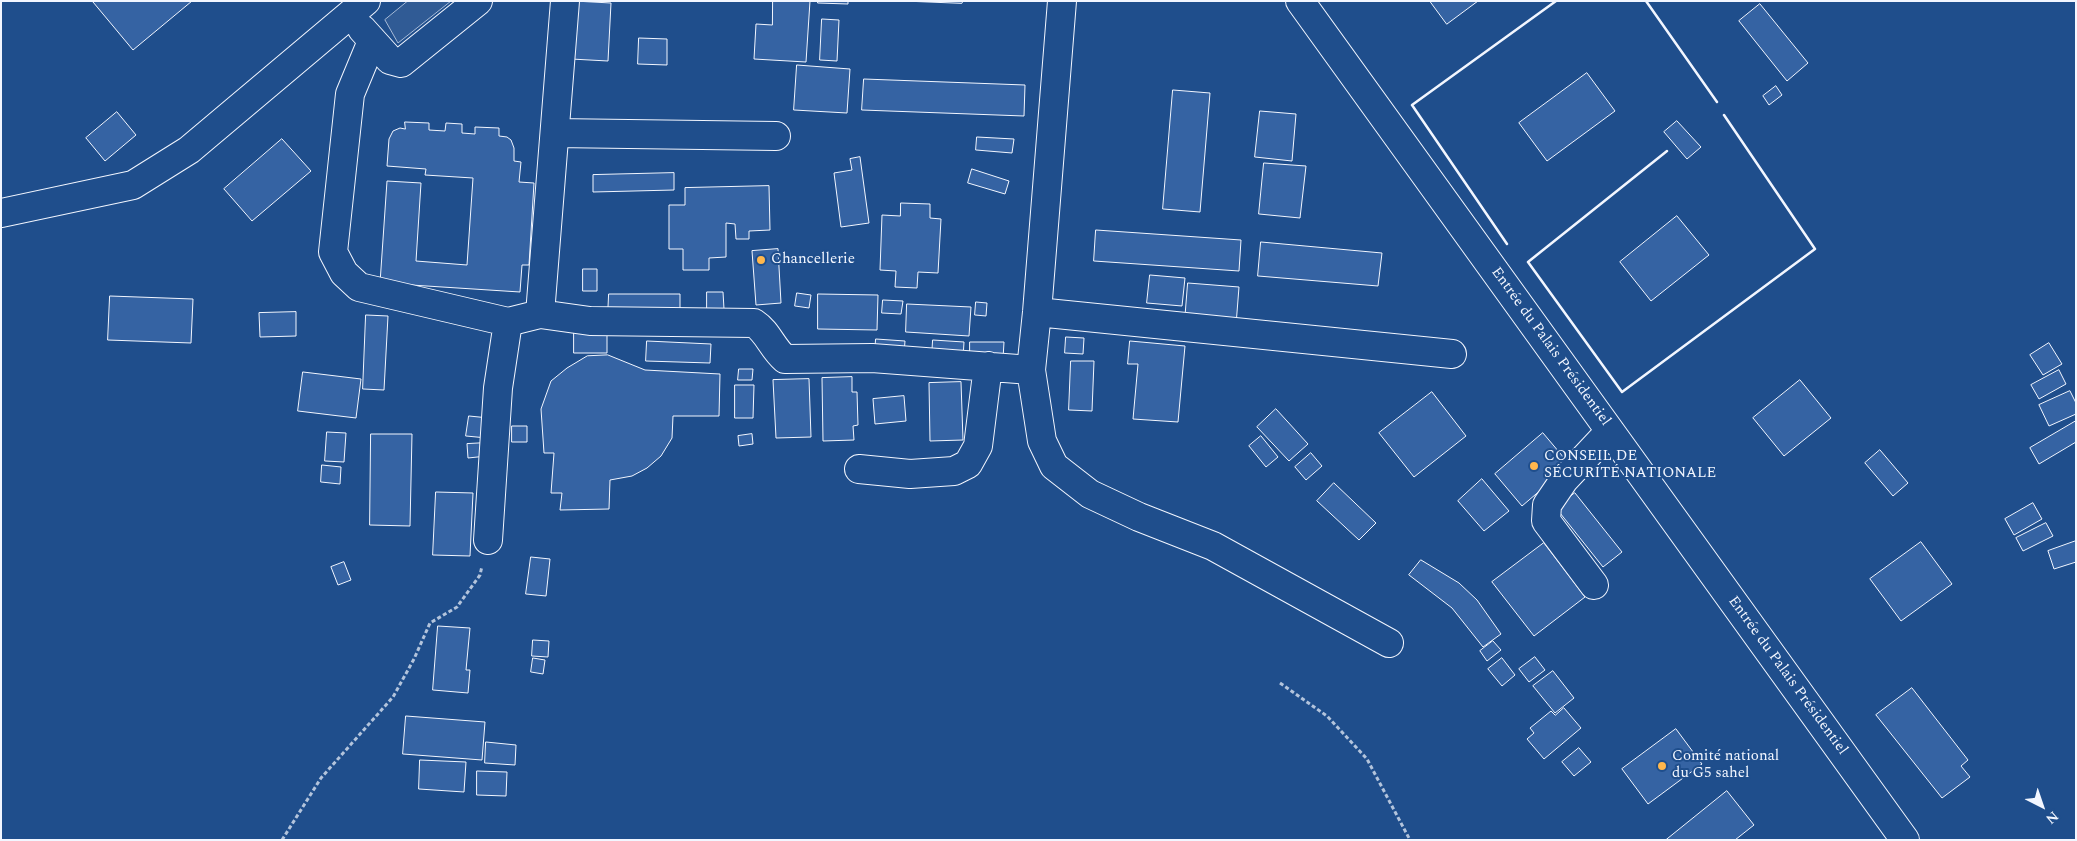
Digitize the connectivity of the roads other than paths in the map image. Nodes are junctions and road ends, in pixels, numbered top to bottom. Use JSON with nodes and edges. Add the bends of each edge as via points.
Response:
{"nodes":[{"id":1,"x":478,"y":1,"type":"edge"},
{"id":2,"x":565,"y":1,"type":"edge"},
{"id":3,"x":1062,"y":1,"type":"edge"},
{"id":4,"x":1300,"y":1,"type":"edge"},
{"id":5,"x":358,"y":8,"type":"edge"},
{"id":6,"x":372,"y":41,"type":"junction"},
{"id":7,"x":555,"y":133,"type":"junction"},
{"id":8,"x":776,"y":136,"type":"dead end"},
{"id":9,"x":1,"y":213,"type":"edge"},
{"id":10,"x":1037,"y":312,"type":"junction"},
{"id":11,"x":540,"y":314,"type":"junction"},
{"id":12,"x":508,"y":322,"type":"junction"},
{"id":13,"x":1452,"y":354,"type":"dead end"},
{"id":14,"x":988,"y":366,"type":"junction"},
{"id":15,"x":1031,"y":370,"type":"junction"},
{"id":16,"x":1610,"y":431,"type":"junction"},
{"id":17,"x":859,"y":469,"type":"dead end"},
{"id":18,"x":488,"y":540,"type":"road end"},
{"id":19,"x":1594,"y":585,"type":"dead end"},
{"id":20,"x":1389,"y":643,"type":"dead end"},
{"id":21,"x":1904,"y":840,"type":"edge"}],
"edges":[{"from":1,"to":6,"type":"street","via":[[401,63],[390,60]]},
{"from":2,"to":7,"type":"street"},
{"from":3,"to":10,"type":"street"},
{"from":4,"to":16,"type":"street","name":"Entrée du Palais Présidentiel"},
{"from":5,"to":6,"type":"street"},
{"from":5,"to":9,"type":"street","via":[[189,150],[133,186]]},
{"from":6,"to":12,"type":"street","via":[[350,94],[333,252],[344,273],[359,287]]},
{"from":7,"to":8,"type":"street"},
{"from":7,"to":11,"type":"street"},
{"from":10,"to":13,"type":"street"},
{"from":10,"to":15,"type":"street"},
{"from":11,"to":12,"type":"street"},
{"from":11,"to":14,"type":"street","via":[[590,321],[754,323],[763,329],[776,352],[785,358],[872,358]]},
{"from":12,"to":18,"type":"street","via":[[498,388]]},
{"from":14,"to":15,"type":"street"},
{"from":14,"to":17,"type":"street","via":[[978,446],[968,464],[954,471],[910,474]]},
{"from":15,"to":20,"type":"street","via":[[1042,441],[1054,466],[1090,494],[1139,518],[1213,546]]},
{"from":16,"to":19,"type":"street","via":[[1564,480],[1547,505],[1546,521]]},
{"from":16,"to":21,"type":"street","name":"Entrée du Palais Présidentiel"}]}
